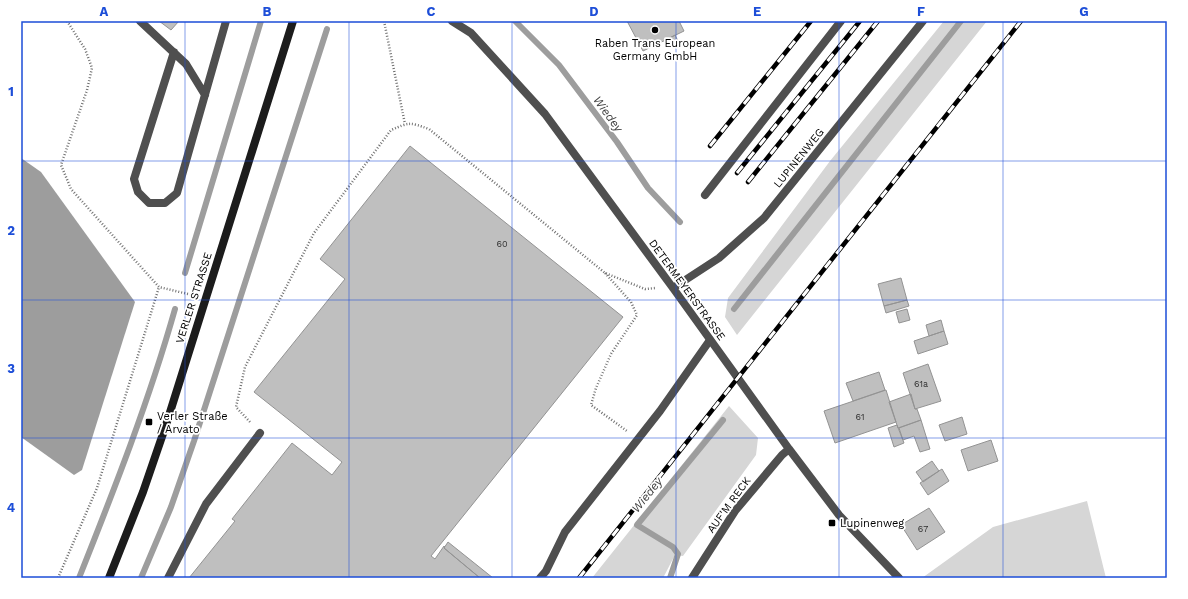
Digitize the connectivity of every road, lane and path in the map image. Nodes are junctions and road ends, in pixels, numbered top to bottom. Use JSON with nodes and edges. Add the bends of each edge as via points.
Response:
{"nodes":[{"id":1,"x":67,"y":21,"type":"edge"},
{"id":2,"x":140,"y":21,"type":"edge"},
{"id":3,"x":226,"y":21,"type":"edge"},
{"id":4,"x":293,"y":21,"type":"edge"},
{"id":5,"x":384,"y":21,"type":"edge"},
{"id":6,"x":452,"y":21,"type":"edge"},
{"id":7,"x":841,"y":21,"type":"edge"},
{"id":8,"x":923,"y":21,"type":"edge"},
{"id":9,"x":174,"y":52,"type":"junction"},
{"id":10,"x":205,"y":95,"type":"junction"},
{"id":11,"x":405,"y":124,"type":"junction"},
{"id":12,"x":706,"y":195,"type":"dead end"},
{"id":13,"x":605,"y":273,"type":"junction"},
{"id":14,"x":159,"y":287,"type":"junction"},
{"id":15,"x":673,"y":288,"type":"junction"},
{"id":16,"x":206,"y":298,"type":"junction"},
{"id":17,"x":710,"y":340,"type":"junction"},
{"id":18,"x":260,"y":433,"type":"joint"},
{"id":19,"x":638,"y":439,"type":"junction"},
{"id":20,"x":789,"y":449,"type":"junction"},
{"id":21,"x":58,"y":578,"type":"edge"},
{"id":22,"x":109,"y":578,"type":"edge"},
{"id":23,"x":168,"y":578,"type":"edge"},
{"id":24,"x":540,"y":578,"type":"edge"},
{"id":25,"x":692,"y":578,"type":"edge"},
{"id":26,"x":899,"y":578,"type":"edge"}],
"edges":[{"from":1,"to":14,"type":"path","via":[[85,49],[92,68],[61,165],[71,189]]},
{"from":2,"to":9,"type":"street"},
{"from":3,"to":10,"type":"street"},
{"from":4,"to":16,"type":"main road","name":"VERLER STRASSE"},
{"from":5,"to":11,"type":"path"},
{"from":6,"to":15,"type":"street","name":"DETERMEYERSTRASSE","via":[[471,33],[545,114]]},
{"from":7,"to":12,"type":"street"},
{"from":8,"to":15,"type":"street","name":"LUPINENWEG","via":[[764,218],[719,258]]},
{"from":9,"to":10,"type":"street","via":[[186,64]]},
{"from":9,"to":10,"type":"street","via":[[134,179],[138,192],[149,203],[165,203],[177,193]]},
{"from":11,"to":13,"type":"path","via":[[429,129]]},
{"from":11,"to":18,"type":"path","via":[[391,130],[314,233],[245,367],[236,407]]},
{"from":13,"to":15,"type":"path","via":[[646,289]]},
{"from":13,"to":19,"type":"path","via":[[631,302],[637,315],[611,354],[591,405]]},
{"from":14,"to":16,"type":"path"},
{"from":14,"to":21,"type":"path","via":[[97,488]]},
{"from":15,"to":17,"type":"street","name":"DETERMEYERSTRASSE"},
{"from":16,"to":22,"type":"main road","name":"VERLER STRASSE","via":[[143,492]]},
{"from":17,"to":19,"type":"street"},
{"from":17,"to":20,"type":"street","name":"DETERMEYERSTRASSE"},
{"from":18,"to":23,"type":"street","via":[[206,504]]},
{"from":19,"to":24,"type":"street","via":[[564,532],[546,571]]},
{"from":20,"to":25,"type":"street","name":"AUF'M RECK","via":[[735,511]]},
{"from":20,"to":26,"type":"street","name":"DETERMEYERSTRASSE","via":[[839,516]]}]}
